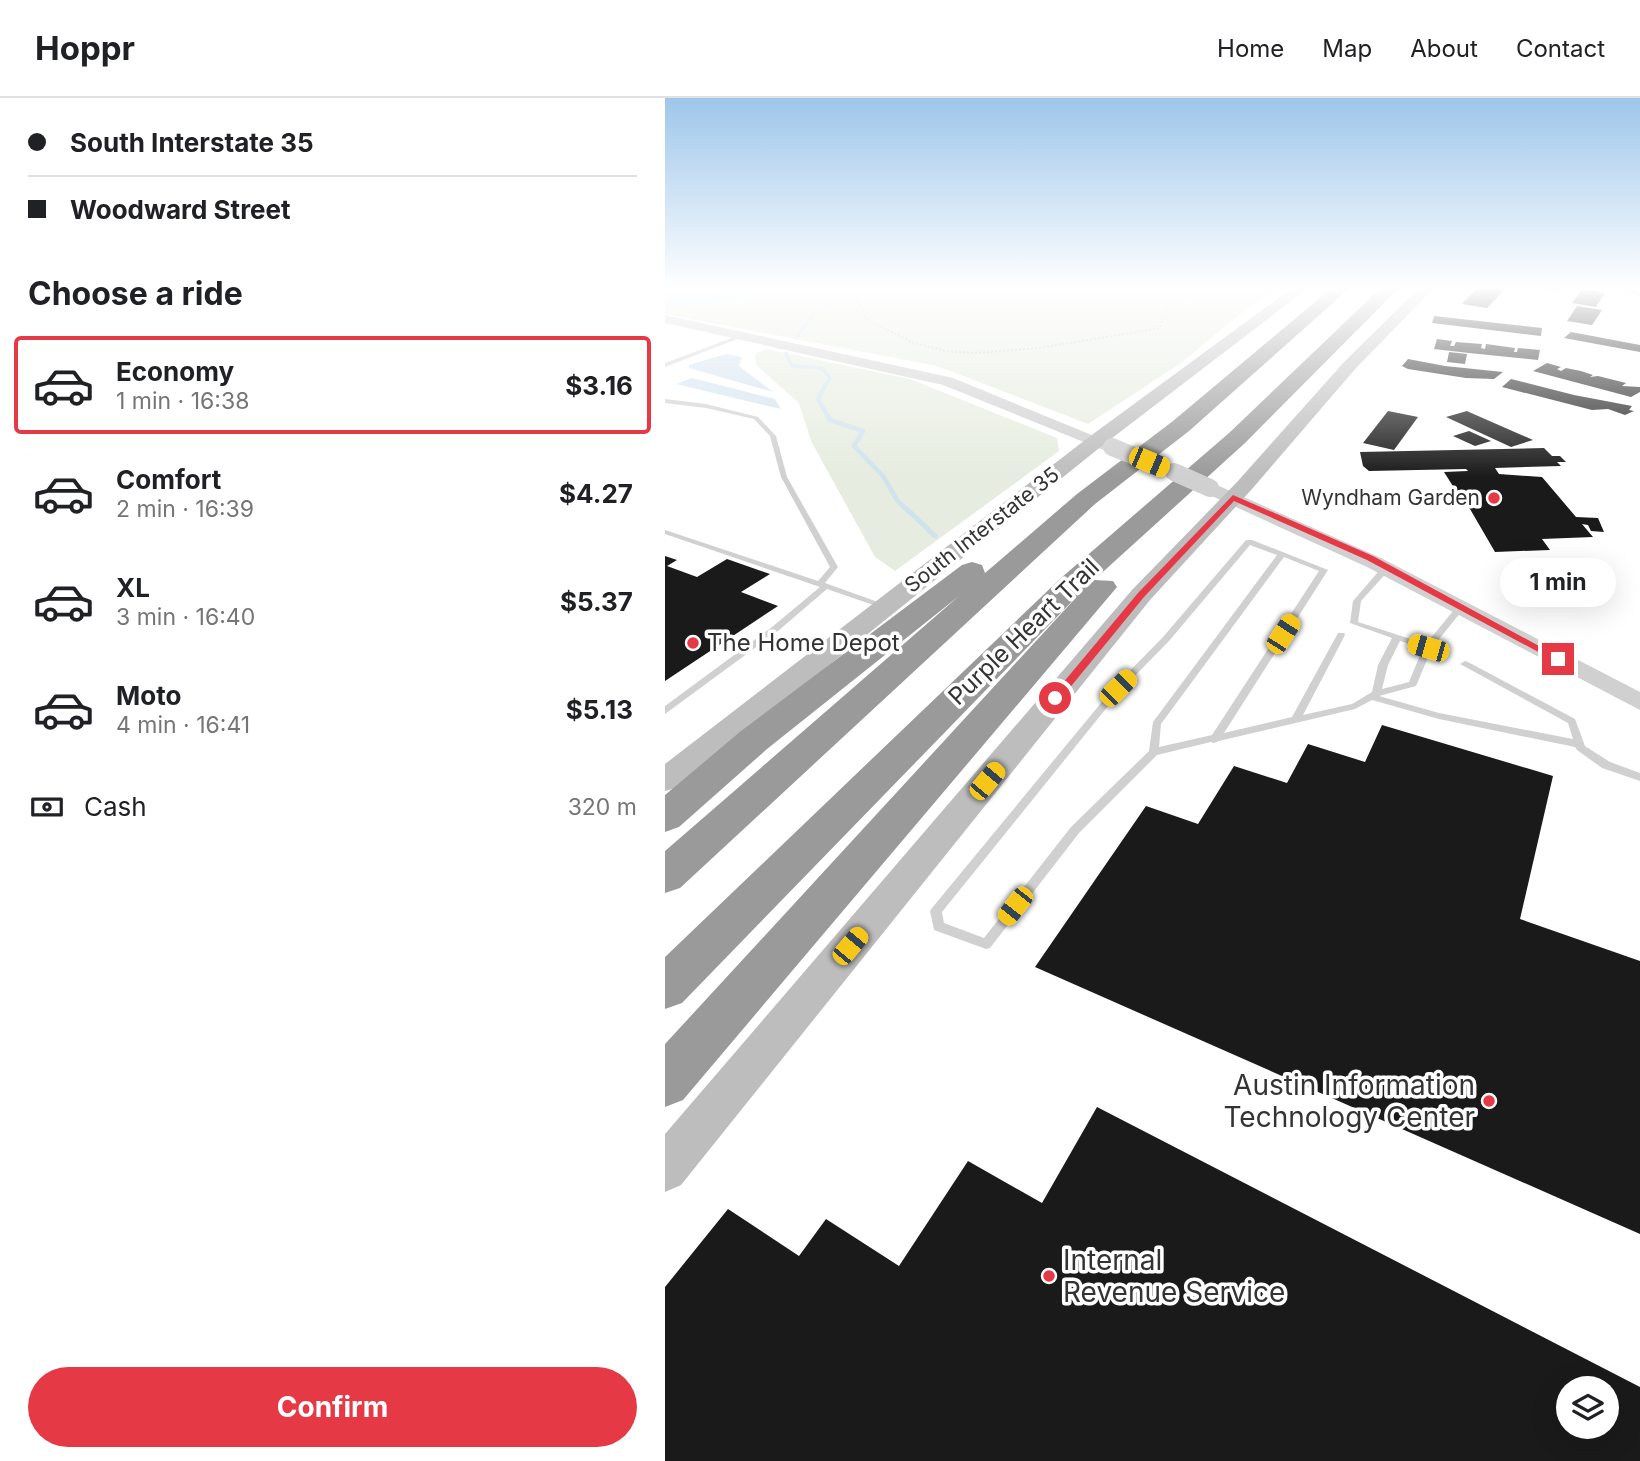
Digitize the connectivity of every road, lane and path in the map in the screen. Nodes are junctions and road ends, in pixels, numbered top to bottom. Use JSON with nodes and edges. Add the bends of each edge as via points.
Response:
{"nodes":[{"id":1,"x":706,"y":350,"type":"edge"},
{"id":2,"x":810,"y":350,"type":"edge"},
{"id":3,"x":944,"y":350,"type":"edge"},
{"id":4,"x":1011,"y":350,"type":"edge"},
{"id":5,"x":1223,"y":350,"type":"edge"},
{"id":6,"x":1267,"y":350,"type":"edge"},
{"id":7,"x":1328,"y":350,"type":"edge"},
{"id":8,"x":1364,"y":350,"type":"edge"},
{"id":9,"x":665,"y":365,"type":"edge"},
{"id":10,"x":665,"y":401,"type":"edge"},
{"id":11,"x":1104,"y":444,"type":"junction"},
{"id":12,"x":1222,"y":493,"type":"junction"},
{"id":13,"x":1167,"y":497,"type":"junction"},
{"id":14,"x":1086,"y":499,"type":"junction"},
{"id":15,"x":665,"y":532,"type":"edge"},
{"id":16,"x":1282,"y":554,"type":"junction"},
{"id":17,"x":1387,"y":567,"type":"junction"},
{"id":18,"x":823,"y":585,"type":"junction"},
{"id":19,"x":885,"y":606,"type":"junction"},
{"id":20,"x":1461,"y":607,"type":"junction"},
{"id":21,"x":1341,"y":635,"type":"dead end"},
{"id":22,"x":1397,"y":638,"type":"junction"},
{"id":23,"x":1428,"y":648,"type":"junction"},
{"id":24,"x":1465,"y":664,"type":"dead end"},
{"id":25,"x":1374,"y":695,"type":"junction"},
{"id":26,"x":1640,"y":702,"type":"edge"},
{"id":27,"x":665,"y":711,"type":"edge"},
{"id":28,"x":1295,"y":721,"type":"junction"},
{"id":29,"x":1214,"y":740,"type":"junction"},
{"id":30,"x":1580,"y":744,"type":"junction"},
{"id":31,"x":1154,"y":752,"type":"junction"},
{"id":32,"x":1640,"y":777,"type":"edge"},
{"id":33,"x":665,"y":780,"type":"edge"},
{"id":34,"x":665,"y":817,"type":"edge"},
{"id":35,"x":665,"y":876,"type":"edge"},
{"id":36,"x":665,"y":988,"type":"edge"},
{"id":37,"x":665,"y":1082,"type":"edge"},
{"id":38,"x":665,"y":1169,"type":"edge"}],
"edges":[{"from":1,"to":9,"type":"lane"},
{"from":2,"to":11,"type":"street","via":[[948,380]]},
{"from":3,"to":4,"type":"path"},
{"from":5,"to":11,"type":"main road","name":"South Interstate 35"},
{"from":6,"to":14,"type":"highway","via":[[1181,426]]},
{"from":7,"to":13,"type":"highway","name":"Purple Heart Trail","via":[[1237,438]]},
{"from":8,"to":12,"type":"main road"},
{"from":10,"to":18,"type":"lane","via":[[756,418],[773,436],[784,477],[834,567]]},
{"from":11,"to":12,"type":"street","bridge":true},
{"from":11,"to":19,"type":"main road","name":"South Interstate 35"},
{"from":12,"to":17,"type":"street"},
{"from":12,"to":38,"type":"main road"},
{"from":13,"to":36,"type":"highway","name":"Purple Heart Trail","via":[[963,691]]},
{"from":13,"to":37,"type":"highway","via":[[1100,591]]},
{"from":14,"to":34,"type":"highway","via":[[1005,546],[754,740]]},
{"from":14,"to":35,"type":"highway"},
{"from":15,"to":18,"type":"lane"},
{"from":16,"to":29,"type":"lane","via":[[1324,570]]},
{"from":16,"to":31,"type":"lane","via":[[1156,724]]},
{"from":16,"to":31,"type":"lane","via":[[1249,542],[1118,688],[936,911],[938,926],[986,944],[1075,830]]},
{"from":17,"to":20,"type":"street"},
{"from":17,"to":22,"type":"lane","via":[[1357,601],[1353,623]]},
{"from":18,"to":19,"type":"lane"},
{"from":18,"to":27,"type":"lane","via":[[775,629]]},
{"from":19,"to":33,"type":"main road","name":"South Interstate 35"},
{"from":20,"to":23,"type":"lane"},
{"from":20,"to":26,"type":"street"},
{"from":21,"to":28,"type":"lane"},
{"from":22,"to":23,"type":"lane"},
{"from":22,"to":25,"type":"lane"},
{"from":23,"to":25,"type":"lane","via":[[1413,684]]},
{"from":24,"to":30,"type":"lane","via":[[1572,722]]},
{"from":25,"to":28,"type":"lane","via":[[1355,706]]},
{"from":25,"to":30,"type":"lane","via":[[1439,716]]},
{"from":28,"to":29,"type":"lane"},
{"from":29,"to":31,"type":"lane"},
{"from":30,"to":32,"type":"lane","via":[[1606,765]]}]}
